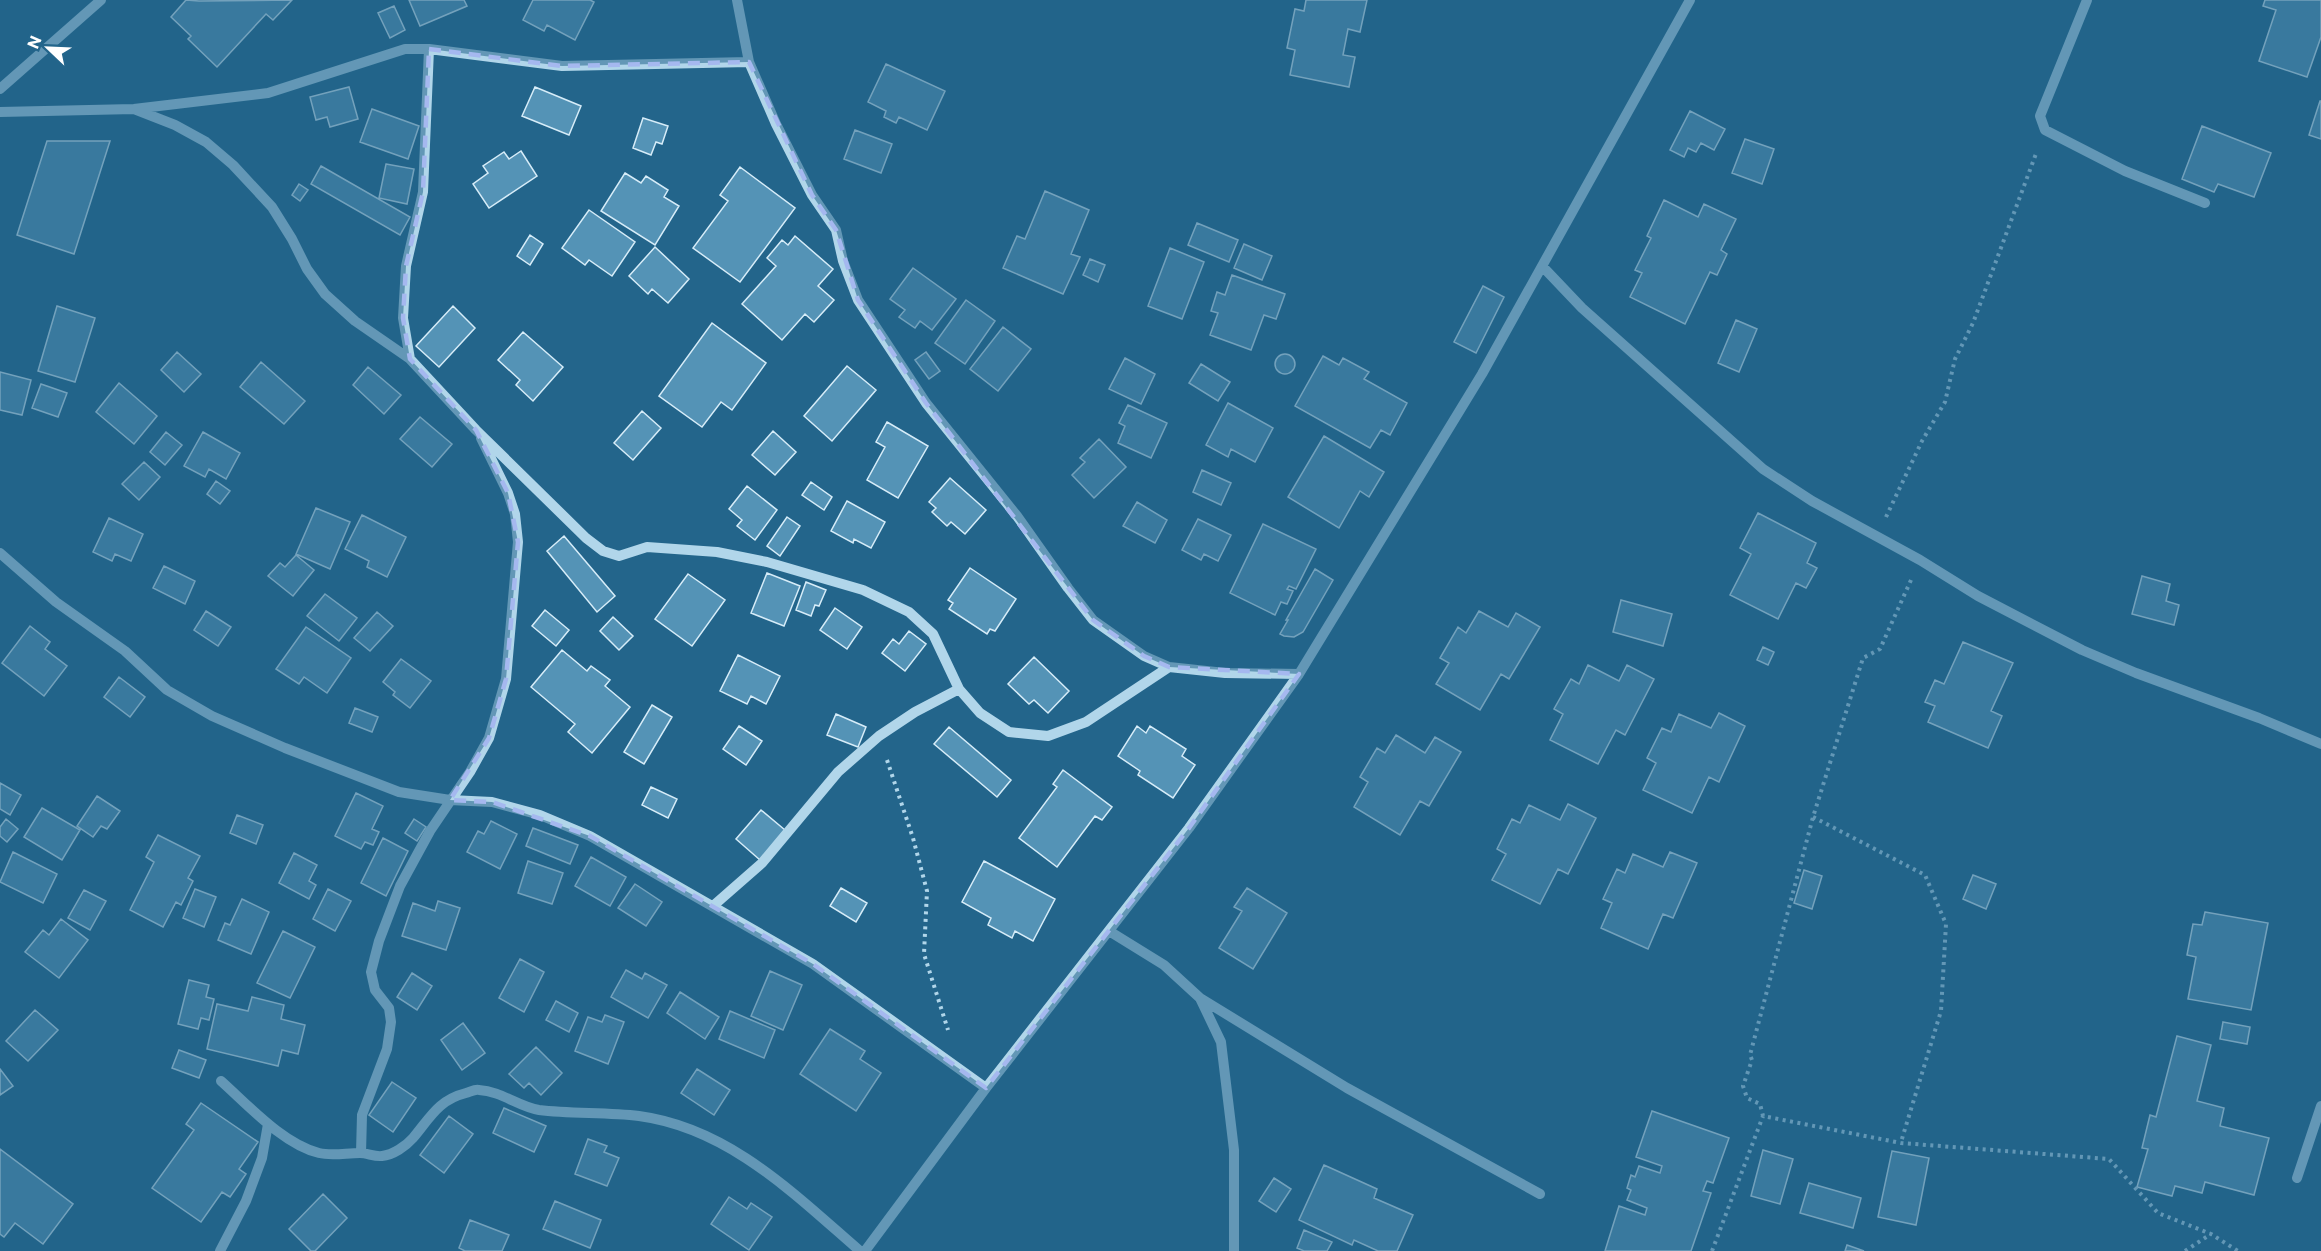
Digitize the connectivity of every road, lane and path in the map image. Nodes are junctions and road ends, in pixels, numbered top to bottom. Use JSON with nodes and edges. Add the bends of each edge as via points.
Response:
{"nodes":[{"id":1,"x":101,"y":0,"type":"edge"},
{"id":2,"x":737,"y":0,"type":"edge"},
{"id":3,"x":1690,"y":0,"type":"edge"},
{"id":4,"x":2087,"y":0,"type":"edge"},
{"id":5,"x":429,"y":49,"type":"junction"},
{"id":6,"x":749,"y":62,"type":"junction"},
{"id":7,"x":0,"y":89,"type":"edge"},
{"id":8,"x":134,"y":109,"type":"junction"},
{"id":9,"x":0,"y":112,"type":"edge"},
{"id":10,"x":2045,"y":130,"type":"junction"},
{"id":11,"x":2205,"y":203,"type":"dead end"},
{"id":12,"x":1543,"y":267,"type":"junction"},
{"id":13,"x":410,"y":359,"type":"junction"},
{"id":14,"x":477,"y":430,"type":"junction"},
{"id":15,"x":1876,"y":536,"type":"junction"},
{"id":16,"x":0,"y":553,"type":"edge"},
{"id":17,"x":1920,"y":560,"type":"junction"},
{"id":18,"x":1169,"y":667,"type":"junction"},
{"id":19,"x":1299,"y":674,"type":"junction"},
{"id":20,"x":959,"y":688,"type":"junction"},
{"id":21,"x":879,"y":736,"type":"junction"},
{"id":22,"x":2321,"y":744,"type":"edge"},
{"id":23,"x":450,"y":800,"type":"junction"},
{"id":24,"x":1813,"y":817,"type":"junction"},
{"id":25,"x":713,"y":906,"type":"junction"},
{"id":26,"x":1109,"y":932,"type":"junction"},
{"id":27,"x":1200,"y":998,"type":"junction"},
{"id":28,"x":962,"y":1070,"type":"junction"},
{"id":29,"x":221,"y":1081,"type":"dead end"},
{"id":30,"x":986,"y":1088,"type":"junction"},
{"id":31,"x":2321,"y":1106,"type":"edge"},
{"id":32,"x":1763,"y":1116,"type":"junction"},
{"id":33,"x":268,"y":1124,"type":"junction"},
{"id":34,"x":1901,"y":1143,"type":"junction"},
{"id":35,"x":361,"y":1153,"type":"junction"},
{"id":36,"x":2297,"y":1178,"type":"dead end"},
{"id":37,"x":1540,"y":1194,"type":"dead end"},
{"id":38,"x":2211,"y":1234,"type":"junction"},
{"id":39,"x":220,"y":1251,"type":"edge"},
{"id":40,"x":860,"y":1251,"type":"edge"},
{"id":41,"x":865,"y":1251,"type":"edge"},
{"id":42,"x":1234,"y":1251,"type":"edge"},
{"id":43,"x":1712,"y":1251,"type":"edge"},
{"id":44,"x":2185,"y":1251,"type":"edge"},
{"id":45,"x":2238,"y":1251,"type":"edge"}],
"edges":[{"from":1,"to":7,"type":"street"},
{"from":2,"to":6,"type":"street"},
{"from":3,"to":12,"type":"street"},
{"from":4,"to":10,"type":"street","via":[[2040,116]]},
{"from":5,"to":6,"type":"street","via":[[562,66]]},
{"from":5,"to":8,"type":"street","via":[[405,49],[268,93]]},
{"from":5,"to":13,"type":"street","via":[[423,192],[406,266],[403,318]]},
{"from":6,"to":18,"type":"street","via":[[807,185],[836,230],[858,300],[926,403],[1017,516],[1093,620],[1144,656]]},
{"from":8,"to":9,"type":"street"},
{"from":8,"to":13,"type":"street","via":[[175,124],[206,142],[233,165],[272,207],[325,294],[355,321]]},
{"from":10,"to":11,"type":"street","via":[[2125,171]]},
{"from":10,"to":15,"type":"path","via":[[1973,323],[1955,359],[1945,402]]},
{"from":12,"to":15,"type":"street","via":[[1582,308],[1763,469]]},
{"from":12,"to":19,"type":"street"},
{"from":13,"to":14,"type":"street"},
{"from":14,"to":20,"type":"street","via":[[603,551],[620,556],[647,547],[717,552],[767,562],[862,590],[909,612],[933,634]]},
{"from":14,"to":23,"type":"street","via":[[508,494],[518,542],[506,679],[489,738]]},
{"from":15,"to":17,"type":"street"},
{"from":16,"to":23,"type":"street","via":[[56,602],[125,651],[167,690],[212,716],[399,792]]},
{"from":17,"to":22,"type":"street","via":[[1978,596],[2082,650]]},
{"from":17,"to":24,"type":"path","via":[[1880,649],[1863,658]]},
{"from":18,"to":19,"type":"street"},
{"from":18,"to":20,"type":"street","via":[[1086,722],[1048,736],[1009,732],[980,713]]},
{"from":19,"to":26,"type":"street"},
{"from":20,"to":21,"type":"street"},
{"from":21,"to":25,"type":"street","via":[[838,772],[762,863]]},
{"from":21,"to":28,"type":"path","via":[[927,891],[924,954]]},
{"from":23,"to":25,"type":"street","via":[[492,802],[540,815],[590,836]]},
{"from":23,"to":35,"type":"street","via":[[400,886],[371,972],[375,990],[389,1008],[391,1022],[387,1049],[362,1115]]},
{"from":24,"to":32,"type":"path","via":[[1743,1086],[1747,1098],[1760,1104]]},
{"from":24,"to":34,"type":"path","via":[[1925,875],[1946,924],[1941,1011]]},
{"from":25,"to":28,"type":"street","via":[[813,964]]},
{"from":26,"to":27,"type":"street","via":[[1164,965]]},
{"from":26,"to":30,"type":"street"},
{"from":27,"to":37,"type":"street","via":[[1347,1088]]},
{"from":27,"to":42,"type":"street","via":[[1221,1042],[1234,1150]]},
{"from":28,"to":30,"type":"street"},
{"from":29,"to":33,"type":"street"},
{"from":30,"to":41,"type":"street"},
{"from":31,"to":36,"type":"street"},
{"from":32,"to":34,"type":"path"},
{"from":32,"to":43,"type":"path"},
{"from":33,"to":35,"type":"street","via":[[297,1144],[319,1153]]},
{"from":33,"to":39,"type":"street","via":[[262,1158],[246,1201]]},
{"from":34,"to":38,"type":"path","via":[[2109,1159],[2158,1213]]},
{"from":35,"to":40,"type":"street","via":[[383,1156],[401,1149],[430,1114],[453,1096],[478,1089],[536,1109],[639,1116],[690,1128],[728,1145],[779,1180]]},
{"from":38,"to":44,"type":"path"},
{"from":38,"to":45,"type":"path"}]}
